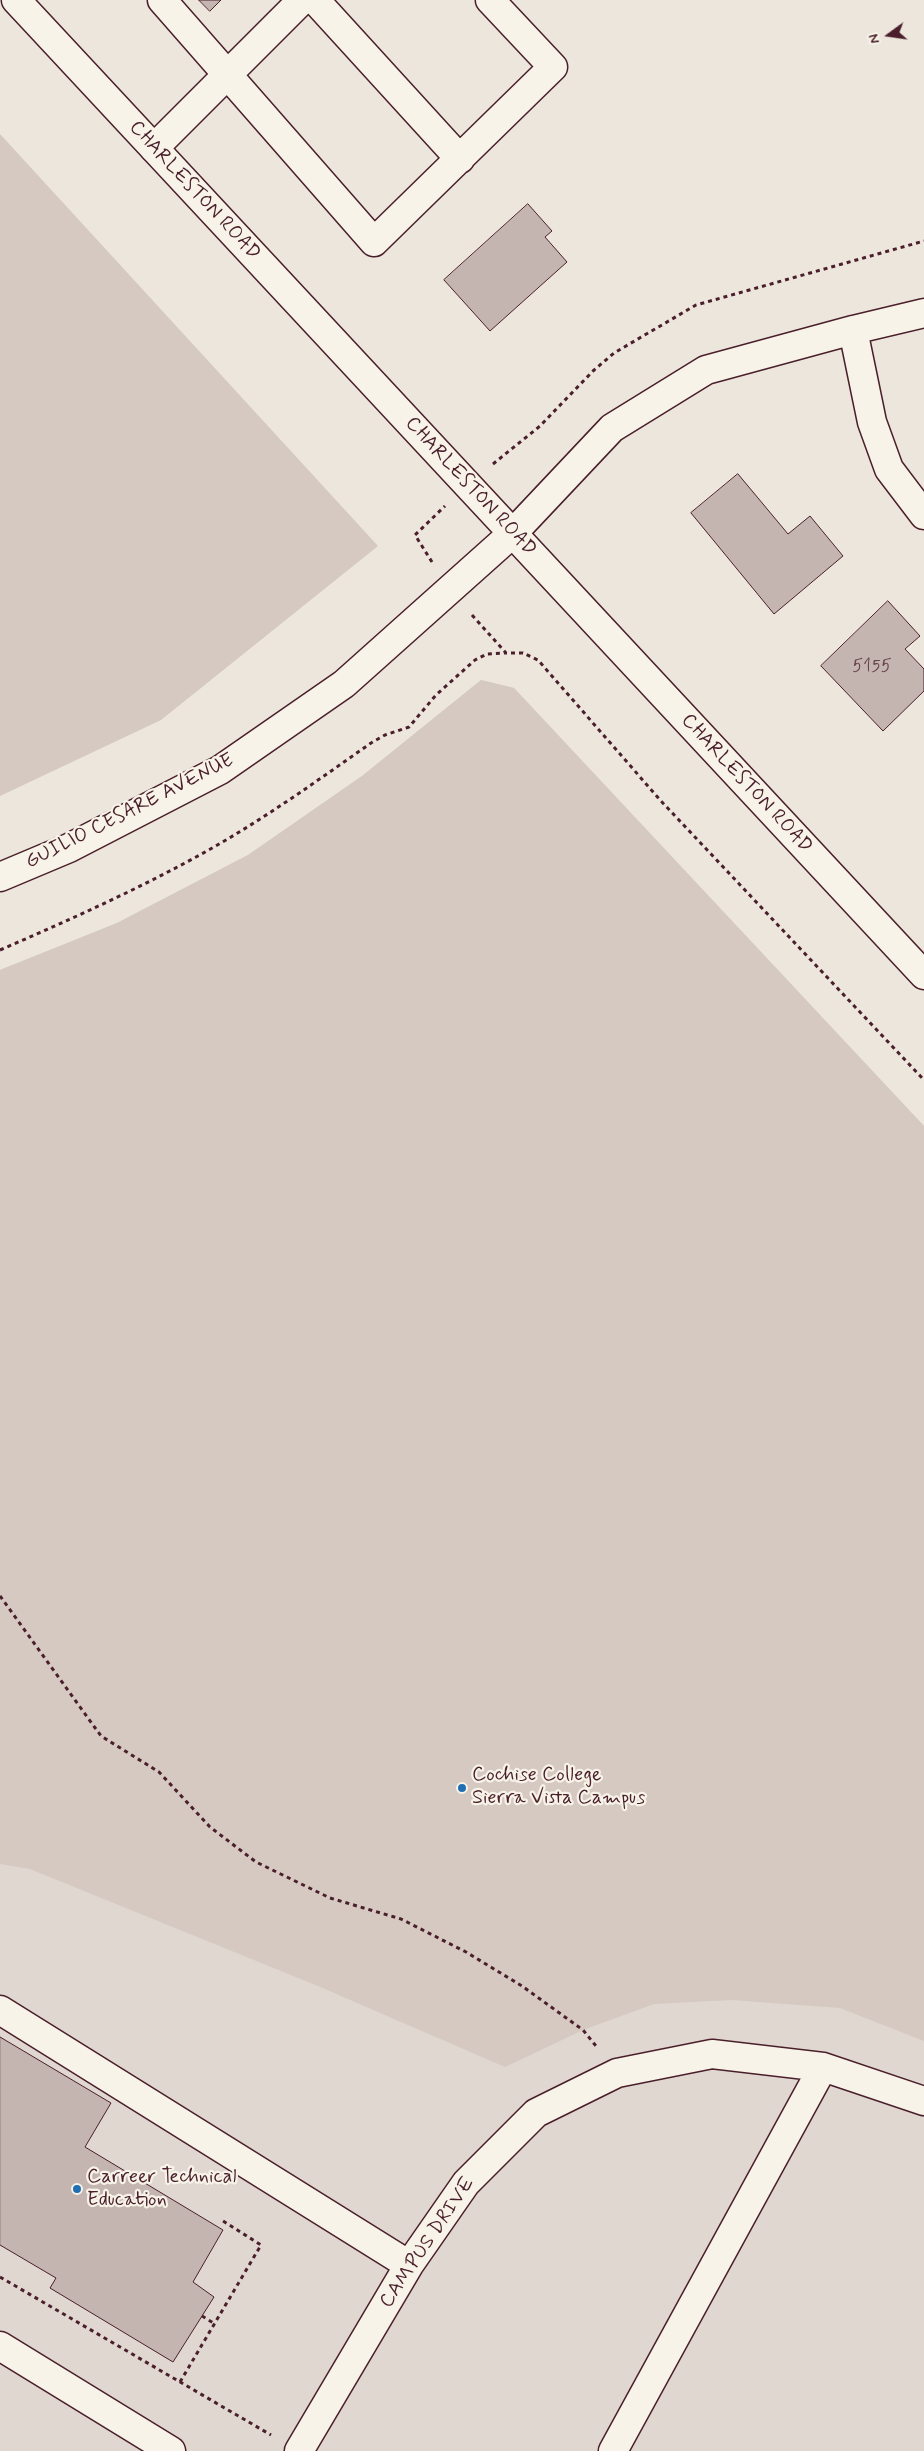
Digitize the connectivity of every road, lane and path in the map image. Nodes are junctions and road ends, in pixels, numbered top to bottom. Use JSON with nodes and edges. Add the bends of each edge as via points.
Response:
{"nodes":[{"id":1,"x":16,"y":0,"type":"edge"},
{"id":2,"x":162,"y":0,"type":"edge"},
{"id":3,"x":302,"y":0,"type":"edge"},
{"id":4,"x":315,"y":0,"type":"edge"},
{"id":5,"x":490,"y":0,"type":"edge"},
{"id":6,"x":227,"y":75,"type":"junction"},
{"id":7,"x":154,"y":148,"type":"junction"},
{"id":8,"x":460,"y":159,"type":"junction"},
{"id":9,"x":924,"y":242,"type":"edge"},
{"id":10,"x":924,"y":313,"type":"edge"},
{"id":11,"x":853,"y":330,"type":"junction"},
{"id":12,"x":468,"y":484,"type":"junction"},
{"id":13,"x":924,"y":515,"type":"edge"},
{"id":14,"x":513,"y":533,"type":"junction"},
{"id":15,"x":450,"y":590,"type":"junction"},
{"id":16,"x":506,"y":653,"type":"junction"},
{"id":17,"x":0,"y":878,"type":"edge"},
{"id":18,"x":0,"y":950,"type":"edge"},
{"id":19,"x":924,"y":975,"type":"edge"},
{"id":20,"x":924,"y":1080,"type":"edge"},
{"id":21,"x":0,"y":1596,"type":"edge"},
{"id":22,"x":0,"y":2010,"type":"edge"},
{"id":23,"x":823,"y":2067,"type":"junction"},
{"id":24,"x":617,"y":2073,"type":"junction"},
{"id":25,"x":924,"y":2101,"type":"edge"},
{"id":26,"x":223,"y":2221,"type":"dead end"},
{"id":27,"x":409,"y":2264,"type":"junction"},
{"id":28,"x":0,"y":2277,"type":"edge"},
{"id":29,"x":202,"y":2316,"type":"dead end"},
{"id":30,"x":215,"y":2324,"type":"junction"},
{"id":31,"x":0,"y":2346,"type":"edge"},
{"id":32,"x":180,"y":2382,"type":"junction"},
{"id":33,"x":272,"y":2436,"type":"dead end"},
{"id":34,"x":171,"y":2451,"type":"edge"},
{"id":35,"x":299,"y":2451,"type":"edge"},
{"id":36,"x":613,"y":2451,"type":"edge"}],
"edges":[{"from":1,"to":7,"type":"street","name":"CHARLESTON ROAD"},
{"from":2,"to":6,"type":"street"},
{"from":3,"to":6,"type":"street"},
{"from":4,"to":8,"type":"street"},
{"from":5,"to":8,"type":"street","via":[[553,68]]},
{"from":6,"to":7,"type":"street"},
{"from":6,"to":8,"type":"street","via":[[374,242]]},
{"from":7,"to":12,"type":"street","name":"CHARLESTON ROAD"},
{"from":9,"to":12,"type":"path","via":[[696,305],[614,353],[540,426]]},
{"from":10,"to":11,"type":"street","name":"GUILIO CESARE AVENUE"},
{"from":11,"to":13,"type":"street","via":[[872,422],[889,469]]},
{"from":11,"to":14,"type":"street","name":"GUILIO CESARE AVENUE","via":[[706,370],[612,428]]},
{"from":12,"to":14,"type":"street","name":"CHARLESTON ROAD"},
{"from":12,"to":15,"type":"path","via":[[415,535]]},
{"from":14,"to":15,"type":"street","name":"GUILIO CESARE AVENUE"},
{"from":14,"to":19,"type":"street","name":"CHARLESTON ROAD"},
{"from":15,"to":16,"type":"path"},
{"from":15,"to":17,"type":"street","name":"GUILIO CESARE AVENUE","via":[[344,684],[220,770],[69,848]]},
{"from":16,"to":18,"type":"path","via":[[487,654],[475,660],[436,695],[409,727],[371,743],[287,802],[197,857],[95,909]]},
{"from":16,"to":20,"type":"path","via":[[523,653],[538,660],[661,801]]},
{"from":21,"to":24,"type":"path","via":[[101,1736],[160,1772],[218,1832],[256,1862],[330,1898],[401,1919],[466,1952],[522,1986],[583,2030]]},
{"from":22,"to":27,"type":"street"},
{"from":23,"to":24,"type":"street","name":"CAMPUS DRIVE","via":[[712,2054]]},
{"from":23,"to":25,"type":"street","name":"CAMPUS DRIVE"},
{"from":23,"to":36,"type":"street"},
{"from":24,"to":27,"type":"street","name":"CAMPUS DRIVE","via":[[536,2113],[466,2183]]},
{"from":26,"to":30,"type":"path","via":[[261,2245]]},
{"from":27,"to":35,"type":"street","name":"CAMPUS DRIVE"},
{"from":28,"to":32,"type":"path"},
{"from":29,"to":30,"type":"path"},
{"from":30,"to":32,"type":"path"},
{"from":31,"to":34,"type":"street"},
{"from":32,"to":33,"type":"path"}]}
